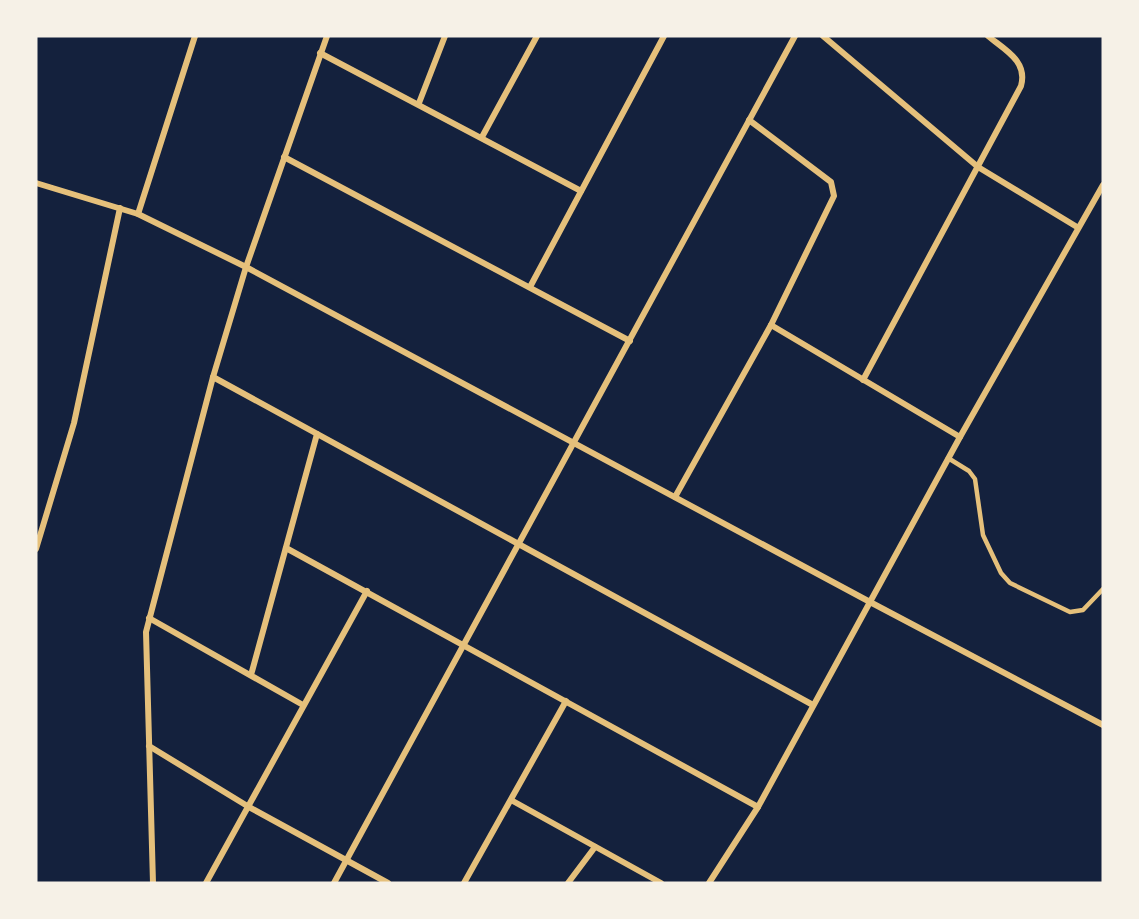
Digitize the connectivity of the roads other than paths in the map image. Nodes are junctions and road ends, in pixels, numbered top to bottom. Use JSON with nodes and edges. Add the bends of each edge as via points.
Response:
{"nodes":[{"id":1,"x":195,"y":36,"type":"edge"},
{"id":2,"x":327,"y":36,"type":"edge"},
{"id":3,"x":445,"y":36,"type":"edge"},
{"id":4,"x":537,"y":36,"type":"edge"},
{"id":5,"x":664,"y":36,"type":"edge"},
{"id":6,"x":795,"y":36,"type":"edge"},
{"id":7,"x":823,"y":36,"type":"edge"},
{"id":8,"x":988,"y":36,"type":"edge"},
{"id":9,"x":320,"y":53,"type":"junction"},
{"id":10,"x":419,"y":103,"type":"junction"},
{"id":11,"x":749,"y":120,"type":"junction"},
{"id":12,"x":482,"y":137,"type":"junction"},
{"id":13,"x":284,"y":156,"type":"junction"},
{"id":14,"x":978,"y":167,"type":"junction"},
{"id":15,"x":36,"y":183,"type":"edge"},
{"id":16,"x":1103,"y":185,"type":"edge"},
{"id":17,"x":581,"y":191,"type":"junction"},
{"id":18,"x":120,"y":208,"type":"junction"},
{"id":19,"x":138,"y":214,"type":"junction"},
{"id":20,"x":1077,"y":227,"type":"junction"},
{"id":21,"x":246,"y":267,"type":"junction"},
{"id":22,"x":530,"y":287,"type":"junction"},
{"id":23,"x":771,"y":326,"type":"junction"},
{"id":24,"x":630,"y":341,"type":"junction"},
{"id":25,"x":213,"y":377,"type":"junction"},
{"id":26,"x":863,"y":380,"type":"junction"},
{"id":27,"x":317,"y":434,"type":"junction"},
{"id":28,"x":960,"y":437,"type":"junction"},
{"id":29,"x":573,"y":444,"type":"junction"},
{"id":30,"x":948,"y":458,"type":"junction"},
{"id":31,"x":675,"y":497,"type":"junction"},
{"id":32,"x":517,"y":545,"type":"junction"},
{"id":33,"x":286,"y":548,"type":"junction"},
{"id":34,"x":36,"y":549,"type":"edge"},
{"id":35,"x":1103,"y":590,"type":"edge"},
{"id":36,"x":366,"y":591,"type":"junction"},
{"id":37,"x":870,"y":602,"type":"junction"},
{"id":38,"x":149,"y":618,"type":"junction"},
{"id":39,"x":465,"y":645,"type":"junction"},
{"id":40,"x":251,"y":675,"type":"junction"},
{"id":41,"x":566,"y":701,"type":"junction"},
{"id":42,"x":303,"y":705,"type":"junction"},
{"id":43,"x":813,"y":705,"type":"junction"},
{"id":44,"x":1103,"y":725,"type":"edge"},
{"id":45,"x":149,"y":746,"type":"junction"},
{"id":46,"x":511,"y":800,"type":"junction"},
{"id":47,"x":249,"y":807,"type":"junction"},
{"id":48,"x":758,"y":807,"type":"junction"},
{"id":49,"x":595,"y":847,"type":"junction"},
{"id":50,"x":347,"y":860,"type":"junction"},
{"id":51,"x":153,"y":883,"type":"edge"},
{"id":52,"x":206,"y":883,"type":"edge"},
{"id":53,"x":334,"y":883,"type":"edge"},
{"id":54,"x":388,"y":883,"type":"edge"},
{"id":55,"x":464,"y":883,"type":"edge"},
{"id":56,"x":568,"y":883,"type":"edge"},
{"id":57,"x":661,"y":883,"type":"edge"},
{"id":58,"x":709,"y":883,"type":"edge"}],
"edges":[{"from":1,"to":19,"type":"street"},
{"from":2,"to":9,"type":"street"},
{"from":3,"to":10,"type":"street"},
{"from":4,"to":12,"type":"street"},
{"from":5,"to":17,"type":"street"},
{"from":6,"to":11,"type":"street"},
{"from":7,"to":14,"type":"street"},
{"from":8,"to":14,"type":"street","via":[[1018,61],[1024,74]]},
{"from":9,"to":10,"type":"street"},
{"from":9,"to":13,"type":"street"},
{"from":10,"to":12,"type":"street"},
{"from":11,"to":23,"type":"street","via":[[831,182],[835,191]]},
{"from":11,"to":24,"type":"street"},
{"from":12,"to":17,"type":"street"},
{"from":13,"to":21,"type":"street"},
{"from":13,"to":22,"type":"street"},
{"from":14,"to":20,"type":"street"},
{"from":14,"to":26,"type":"street"},
{"from":15,"to":18,"type":"street"},
{"from":16,"to":20,"type":"street"},
{"from":17,"to":22,"type":"street"},
{"from":18,"to":19,"type":"street"},
{"from":18,"to":34,"type":"street","via":[[74,423]]},
{"from":19,"to":21,"type":"street"},
{"from":20,"to":28,"type":"street"},
{"from":21,"to":25,"type":"street"},
{"from":21,"to":29,"type":"street"},
{"from":22,"to":24,"type":"street"},
{"from":23,"to":26,"type":"street"},
{"from":23,"to":31,"type":"street"},
{"from":24,"to":29,"type":"street"},
{"from":25,"to":27,"type":"street"},
{"from":25,"to":38,"type":"street"},
{"from":26,"to":28,"type":"street"},
{"from":27,"to":32,"type":"street"},
{"from":27,"to":33,"type":"street"},
{"from":28,"to":30,"type":"street"},
{"from":29,"to":31,"type":"street"},
{"from":29,"to":32,"type":"street"},
{"from":30,"to":35,"type":"lane","via":[[975,479],[983,535],[1010,583],[1070,612],[1083,610]]},
{"from":30,"to":37,"type":"street"},
{"from":31,"to":37,"type":"street"},
{"from":32,"to":39,"type":"street"},
{"from":32,"to":43,"type":"street"},
{"from":33,"to":36,"type":"street"},
{"from":33,"to":40,"type":"street"},
{"from":36,"to":39,"type":"street"},
{"from":36,"to":42,"type":"street"},
{"from":37,"to":43,"type":"street"},
{"from":37,"to":44,"type":"street"},
{"from":38,"to":40,"type":"street"},
{"from":38,"to":45,"type":"street","via":[[144,646]]},
{"from":39,"to":41,"type":"street"},
{"from":39,"to":50,"type":"street"},
{"from":40,"to":42,"type":"street"},
{"from":41,"to":46,"type":"street"},
{"from":41,"to":48,"type":"street"},
{"from":42,"to":47,"type":"street"},
{"from":43,"to":48,"type":"street"},
{"from":45,"to":47,"type":"street"},
{"from":45,"to":51,"type":"street"},
{"from":46,"to":49,"type":"street"},
{"from":46,"to":55,"type":"street"},
{"from":47,"to":50,"type":"street"},
{"from":47,"to":52,"type":"street"},
{"from":48,"to":58,"type":"street"},
{"from":49,"to":56,"type":"street"},
{"from":49,"to":57,"type":"street"},
{"from":50,"to":53,"type":"street"},
{"from":50,"to":54,"type":"street"}]}
